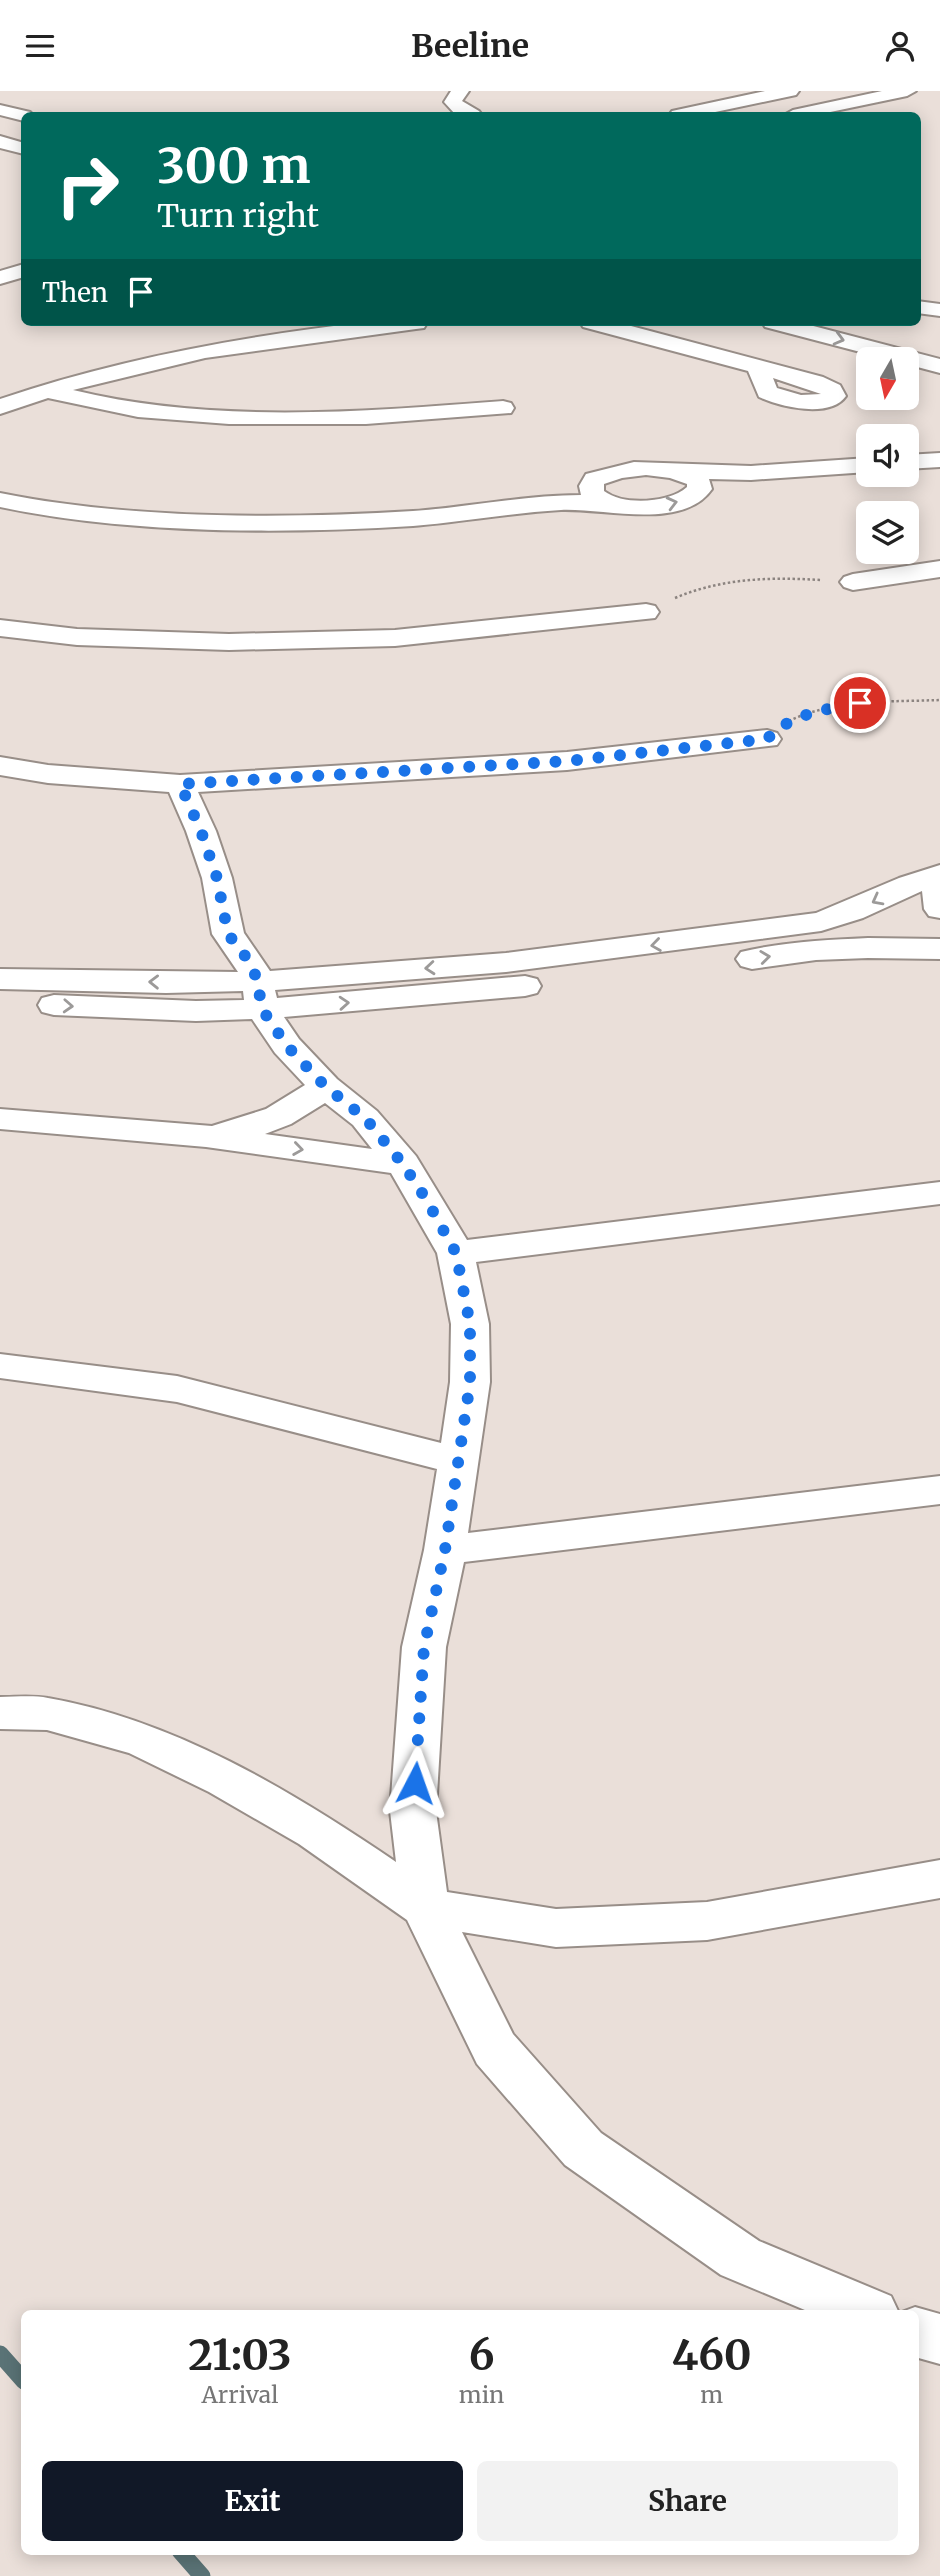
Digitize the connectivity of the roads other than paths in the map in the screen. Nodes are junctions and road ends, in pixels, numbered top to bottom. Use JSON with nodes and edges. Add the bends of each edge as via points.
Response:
{"nodes":[{"id":1,"x":460,"y":91,"type":"edge"},
{"id":2,"x":790,"y":91,"type":"edge"},
{"id":3,"x":907,"y":91,"type":"edge"},
{"id":4,"x":0,"y":110,"type":"edge"},
{"id":5,"x":466,"y":112,"type":"edge"},
{"id":6,"x":692,"y":112,"type":"edge"},
{"id":7,"x":807,"y":112,"type":"edge"},
{"id":8,"x":21,"y":115,"type":"edge"},
{"id":9,"x":0,"y":126,"type":"edge"},
{"id":10,"x":21,"y":131,"type":"edge"},
{"id":11,"x":0,"y":142,"type":"edge"},
{"id":12,"x":21,"y":148,"type":"edge"},
{"id":13,"x":21,"y":271,"type":"edge"},
{"id":14,"x":0,"y":278,"type":"edge"},
{"id":15,"x":21,"y":286,"type":"edge"},
{"id":16,"x":0,"y":290,"type":"edge"},
{"id":17,"x":921,"y":308,"type":"edge"},
{"id":18,"x":940,"y":310,"type":"edge"},
{"id":19,"x":392,"y":326,"type":"edge"},
{"id":20,"x":606,"y":326,"type":"edge"},
{"id":21,"x":788,"y":326,"type":"edge"},
{"id":22,"x":757,"y":366,"type":"dead end"},
{"id":23,"x":940,"y":366,"type":"edge"},
{"id":24,"x":44,"y":390,"type":"junction"},
{"id":25,"x":0,"y":407,"type":"edge"},
{"id":26,"x":503,"y":408,"type":"dead end"},
{"id":27,"x":940,"y":460,"type":"edge"},
{"id":28,"x":919,"y":461,"type":"edge"},
{"id":29,"x":856,"y":466,"type":"edge"},
{"id":30,"x":677,"y":470,"type":"junction"},
{"id":31,"x":751,"y":473,"type":"junction"},
{"id":32,"x":700,"y":489,"type":"junction"},
{"id":33,"x":598,"y":495,"type":"junction"},
{"id":34,"x":0,"y":500,"type":"edge"},
{"id":35,"x":940,"y":569,"type":"edge"},
{"id":36,"x":853,"y":582,"type":"road end"},
{"id":37,"x":646,"y":612,"type":"road end"},
{"id":38,"x":0,"y":628,"type":"edge"},
{"id":39,"x":767,"y":739,"type":"road end"},
{"id":40,"x":0,"y":766,"type":"edge"},
{"id":41,"x":180,"y":784,"type":"junction"},
{"id":42,"x":940,"y":874,"type":"edge"},
{"id":43,"x":940,"y":886,"type":"edge"},
{"id":44,"x":940,"y":909,"type":"edge"},
{"id":45,"x":228,"y":934,"type":"junction"},
{"id":46,"x":940,"y":949,"type":"edge"},
{"id":47,"x":0,"y":979,"type":"edge"},
{"id":48,"x":260,"y":994,"type":"junction"},
{"id":49,"x":193,"y":997,"type":"junction"},
{"id":50,"x":0,"y":1002,"type":"edge"},
{"id":51,"x":310,"y":1006,"type":"junction"},
{"id":52,"x":307,"y":1067,"type":"junction"},
{"id":53,"x":0,"y":1119,"type":"edge"},
{"id":54,"x":206,"y":1136,"type":"junction"},
{"id":55,"x":403,"y":1164,"type":"junction"},
{"id":56,"x":940,"y":1193,"type":"edge"},
{"id":57,"x":456,"y":1253,"type":"junction"},
{"id":58,"x":0,"y":1366,"type":"edge"},
{"id":59,"x":459,"y":1461,"type":"junction"},
{"id":60,"x":940,"y":1490,"type":"edge"},
{"id":61,"x":445,"y":1550,"type":"junction"},
{"id":62,"x":0,"y":1713,"type":"edge"},
{"id":63,"x":940,"y":1879,"type":"edge"},
{"id":64,"x":425,"y":1907,"type":"junction"},
{"id":65,"x":865,"y":2310,"type":"edge"},
{"id":66,"x":919,"y":2333,"type":"edge"},
{"id":67,"x":940,"y":2339,"type":"edge"}],
"edges":[{"from":1,"to":5,"type":"street","via":[[453,102]]},
{"from":2,"to":6,"type":"street"},
{"from":3,"to":7,"type":"street"},
{"from":4,"to":8,"type":"street"},
{"from":9,"to":10,"type":"street"},
{"from":11,"to":12,"type":"street"},
{"from":13,"to":14,"type":"street"},
{"from":15,"to":16,"type":"street"},
{"from":17,"to":18,"type":"street"},
{"from":19,"to":24,"type":"street","via":[[162,358]]},
{"from":20,"to":22,"type":"street"},
{"from":21,"to":23,"type":"street","one_way":true},
{"from":24,"to":25,"type":"street"},
{"from":24,"to":26,"type":"street","via":[[136,410],[239,419],[312,421]]},
{"from":27,"to":28,"type":"street"},
{"from":29,"to":31,"type":"street"},
{"from":30,"to":31,"type":"street"},
{"from":30,"to":32,"type":"street","via":[[698,480]]},
{"from":30,"to":33,"type":"street","via":[[624,470],[595,479]]},
{"from":31,"to":32,"type":"street"},
{"from":33,"to":32,"type":"street","one_way":true,"via":[[652,507],[693,497]]},
{"from":33,"to":34,"type":"street","via":[[460,515],[280,523],[155,519]]},
{"from":35,"to":36,"type":"street"},
{"from":37,"to":38,"type":"street","via":[[368,639],[229,642],[77,637]]},
{"from":39,"to":41,"type":"street","via":[[567,761]]},
{"from":40,"to":41,"type":"street"},
{"from":41,"to":45,"type":"street","via":[[217,878]]},
{"from":42,"to":48,"type":"street","one_way":true,"via":[[821,922],[598,953],[358,975]]},
{"from":43,"to":44,"type":"street"},
{"from":45,"to":48,"type":"street","via":[[249,961]]},
{"from":45,"to":49,"type":"street"},
{"from":51,"to":46,"type":"street","one_way":true,"via":[[574,981],[816,950]]},
{"from":49,"to":47,"type":"street","one_way":true},
{"from":48,"to":49,"type":"street"},
{"from":48,"to":51,"type":"street"},
{"from":48,"to":52,"type":"street"},
{"from":50,"to":49,"type":"street","one_way":true},
{"from":49,"to":52,"type":"street"},
{"from":51,"to":52,"type":"street"},
{"from":52,"to":54,"type":"street","via":[[281,1118]]},
{"from":52,"to":55,"type":"street","via":[[365,1118]]},
{"from":53,"to":54,"type":"street"},
{"from":54,"to":55,"type":"street","one_way":true},
{"from":55,"to":57,"type":"street"},
{"from":56,"to":57,"type":"street"},
{"from":57,"to":59,"type":"street","via":[[470,1324],[470,1383]]},
{"from":58,"to":59,"type":"street","via":[[177,1389]]},
{"from":59,"to":61,"type":"street"},
{"from":60,"to":61,"type":"street"},
{"from":61,"to":64,"type":"street","via":[[424,1647],[413,1811]]},
{"from":62,"to":64,"type":"street","via":[[47,1714],[143,1740],[316,1831]]},
{"from":63,"to":64,"type":"street","via":[[707,1921],[556,1928]]},
{"from":64,"to":65,"type":"street","via":[[495,2049],[583,2149],[740,2258]]},
{"from":66,"to":67,"type":"street"}]}
